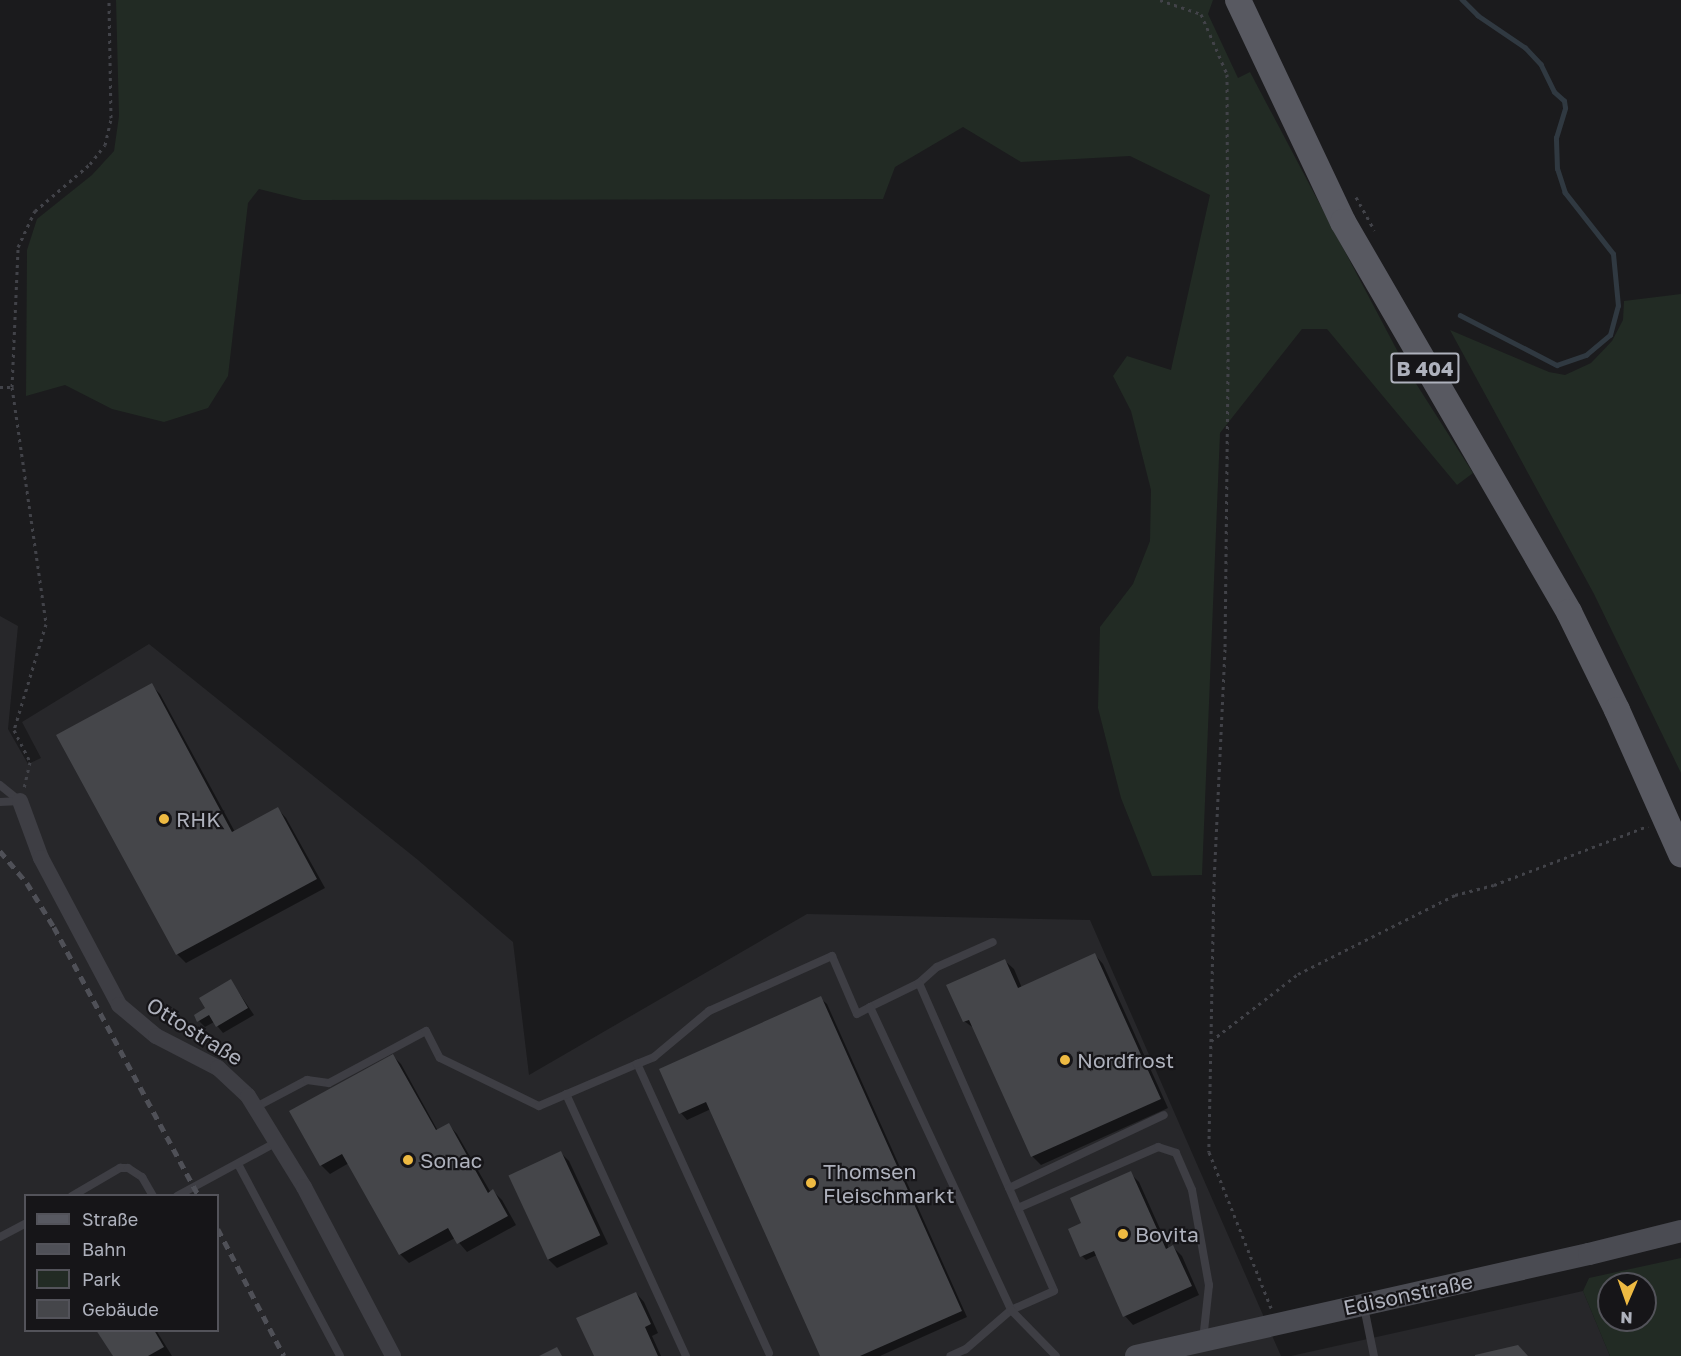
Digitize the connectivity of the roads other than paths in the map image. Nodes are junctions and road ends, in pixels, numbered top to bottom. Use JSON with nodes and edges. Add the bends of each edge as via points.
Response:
{"nodes":[{"id":1,"x":1238,"y":0,"type":"edge"},
{"id":2,"x":0,"y":786,"type":"edge"},
{"id":3,"x":20,"y":801,"type":"junction"},
{"id":4,"x":0,"y":802,"type":"edge"},
{"id":5,"x":1673,"y":814,"type":"edge"},
{"id":6,"x":1681,"y":854,"type":"edge"},
{"id":7,"x":993,"y":942,"type":"dead end"},
{"id":8,"x":919,"y":983,"type":"junction"},
{"id":9,"x":870,"y":1007,"type":"junction"},
{"id":10,"x":637,"y":1064,"type":"junction"},
{"id":11,"x":566,"y":1094,"type":"junction"},
{"id":12,"x":256,"y":1107,"type":"junction"},
{"id":13,"x":1164,"y":1115,"type":"dead end"},
{"id":14,"x":277,"y":1142,"type":"junction"},
{"id":15,"x":238,"y":1164,"type":"junction"},
{"id":16,"x":1009,"y":1188,"type":"junction"},
{"id":17,"x":75,"y":1194,"type":"edge"},
{"id":18,"x":152,"y":1194,"type":"edge"},
{"id":19,"x":181,"y":1194,"type":"edge"},
{"id":20,"x":1018,"y":1208,"type":"junction"},
{"id":21,"x":24,"y":1224,"type":"edge"},
{"id":22,"x":1681,"y":1231,"type":"edge"},
{"id":23,"x":0,"y":1237,"type":"edge"},
{"id":24,"x":1363,"y":1304,"type":"junction"},
{"id":25,"x":1011,"y":1310,"type":"junction"},
{"id":26,"x":1203,"y":1340,"type":"junction"},
{"id":27,"x":769,"y":1353,"type":"dead end"},
{"id":28,"x":340,"y":1356,"type":"edge"},
{"id":29,"x":393,"y":1356,"type":"edge"},
{"id":30,"x":686,"y":1356,"type":"edge"},
{"id":31,"x":950,"y":1356,"type":"edge"},
{"id":32,"x":1056,"y":1356,"type":"edge"},
{"id":33,"x":1136,"y":1356,"type":"edge"},
{"id":34,"x":1374,"y":1356,"type":"edge"}],
"edges":[{"from":1,"to":5,"type":"main road","number":"B 404","via":[[1342,222],[1569,612]]},
{"from":2,"to":3,"type":"lane"},
{"from":3,"to":4,"type":"lane"},
{"from":3,"to":12,"type":"street","name":"Ottostraße","via":[[41,858],[119,1005],[156,1036],[224,1072]]},
{"from":5,"to":6,"type":"main road","number":"B 404"},
{"from":7,"to":8,"type":"lane","via":[[937,967]]},
{"from":8,"to":9,"type":"lane"},
{"from":8,"to":16,"type":"lane"},
{"from":9,"to":10,"type":"lane","via":[[857,1014],[832,956],[709,1011],[654,1057]]},
{"from":9,"to":25,"type":"lane"},
{"from":10,"to":11,"type":"lane"},
{"from":10,"to":27,"type":"lane"},
{"from":11,"to":12,"type":"lane","via":[[538,1106],[440,1058],[426,1031],[329,1083],[307,1080]]},
{"from":11,"to":30,"type":"lane"},
{"from":12,"to":14,"type":"street","name":"Ottostraße"},
{"from":13,"to":16,"type":"lane"},
{"from":14,"to":15,"type":"lane"},
{"from":14,"to":29,"type":"street","name":"Ottostraße"},
{"from":15,"to":19,"type":"lane"},
{"from":15,"to":28,"type":"lane"},
{"from":16,"to":20,"type":"lane"},
{"from":17,"to":18,"type":"lane","via":[[120,1168],[128,1168],[142,1177]]},
{"from":20,"to":25,"type":"lane","via":[[1054,1291]]},
{"from":20,"to":26,"type":"lane","via":[[1158,1147],[1176,1153],[1192,1190],[1209,1285]]},
{"from":21,"to":23,"type":"lane"},
{"from":22,"to":24,"type":"street","name":"Edisonstraße"},
{"from":24,"to":26,"type":"street","name":"Edisonstraße"},
{"from":24,"to":34,"type":"lane"},
{"from":25,"to":31,"type":"lane","via":[[966,1349]]},
{"from":25,"to":32,"type":"lane"},
{"from":26,"to":33,"type":"street","name":"Edisonstraße"}]}
